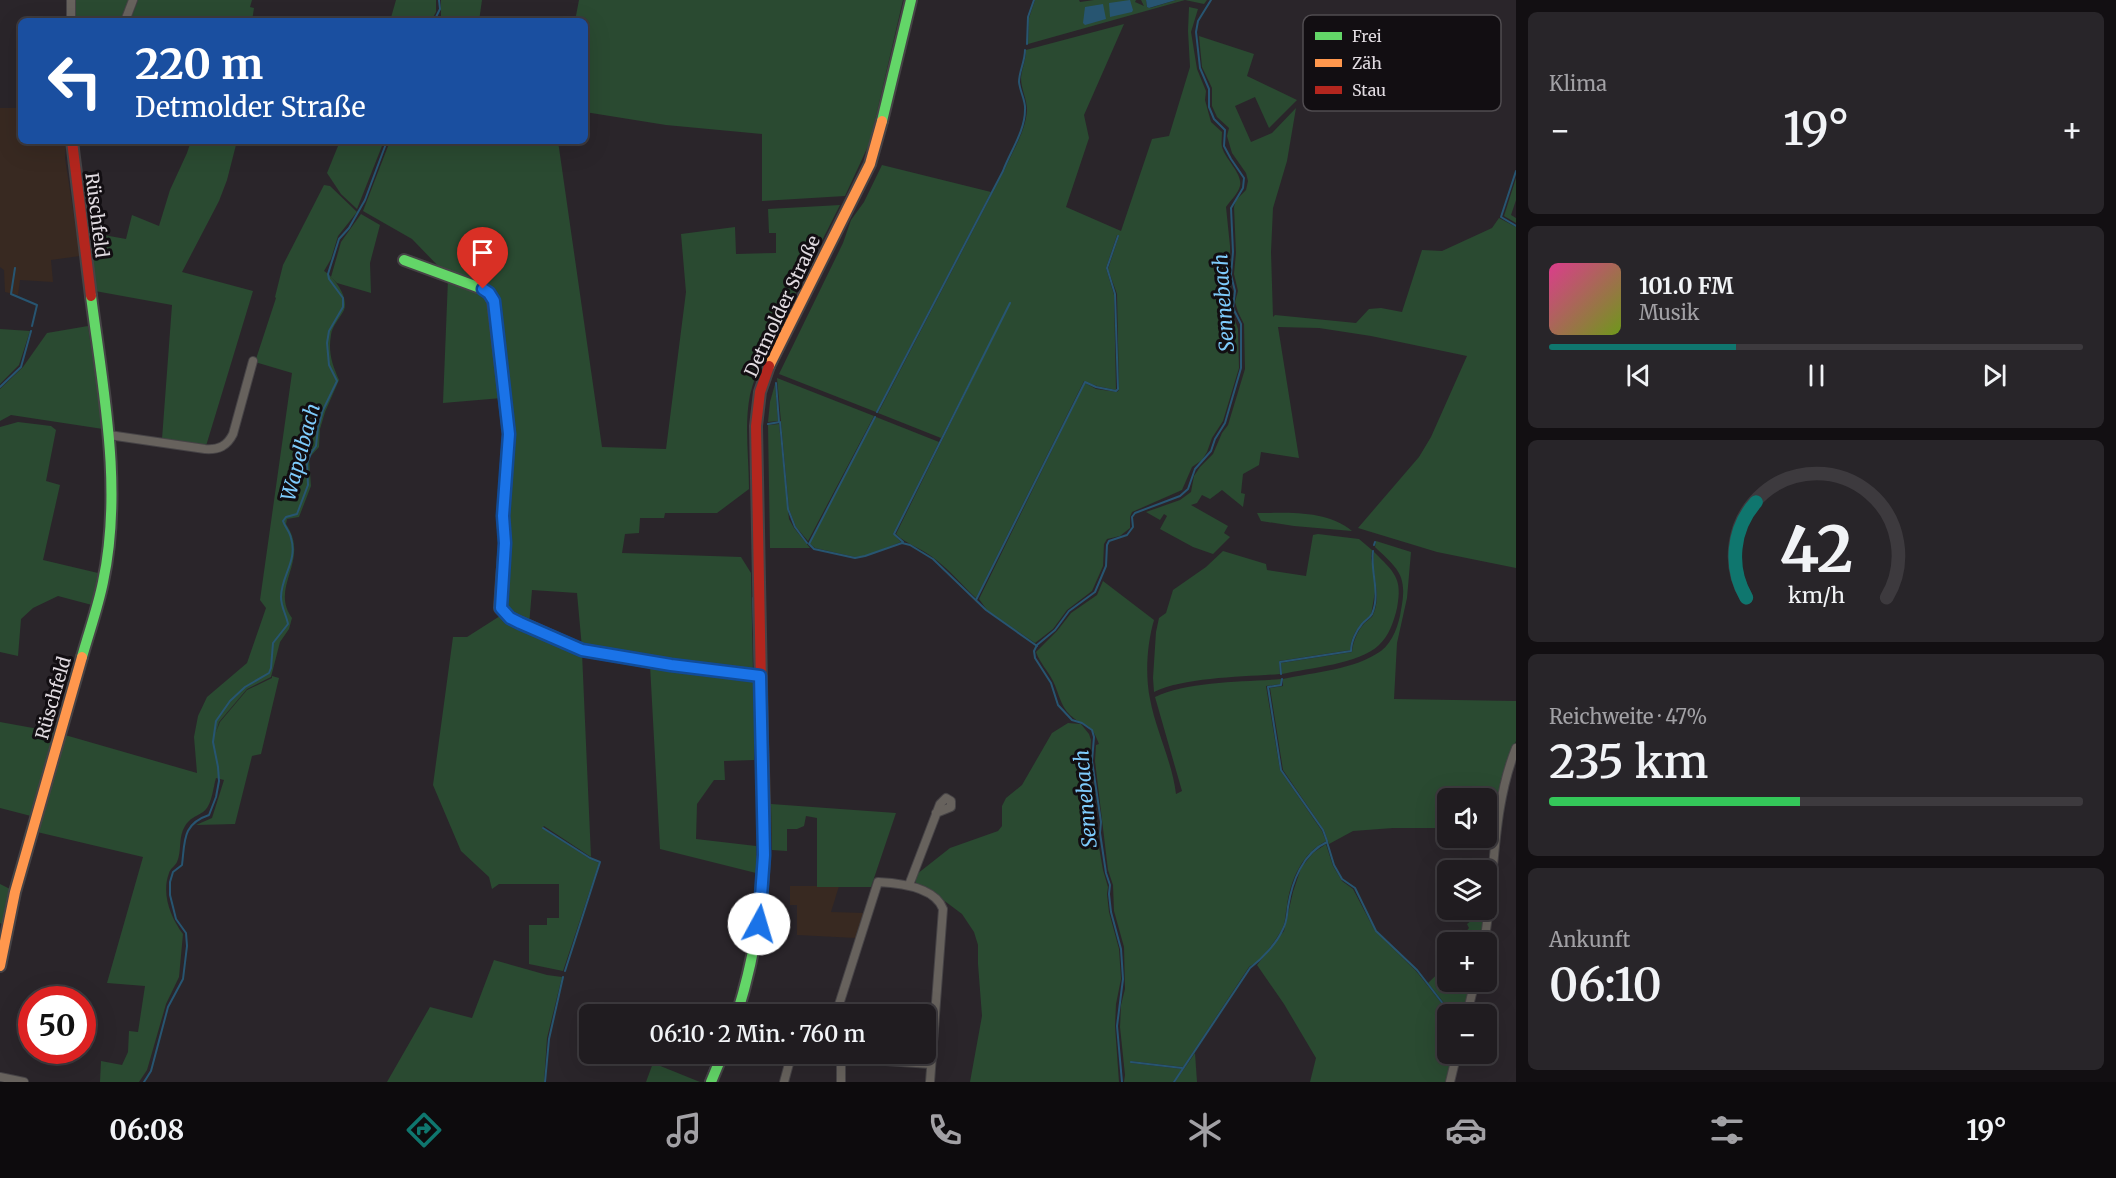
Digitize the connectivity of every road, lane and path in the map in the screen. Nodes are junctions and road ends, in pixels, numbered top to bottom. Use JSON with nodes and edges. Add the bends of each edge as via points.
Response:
{"nodes":[{"id":1,"x":71,"y":0,"type":"edge"},
{"id":2,"x":134,"y":0,"type":"edge"},
{"id":3,"x":911,"y":0,"type":"edge"},
{"id":4,"x":71,"y":18,"type":"edge"},
{"id":5,"x":126,"y":18,"type":"edge"},
{"id":6,"x":72,"y":144,"type":"edge"},
{"id":7,"x":404,"y":260,"type":"dead end"},
{"id":8,"x":253,"y":362,"type":"dead end"},
{"id":9,"x":109,"y":435,"type":"junction"},
{"id":10,"x":760,"y":676,"type":"junction"},
{"id":11,"x":1516,"y":748,"type":"edge"},
{"id":12,"x":936,"y":813,"type":"dead end"},
{"id":13,"x":909,"y":885,"type":"junction"},
{"id":14,"x":1486,"y":932,"type":"edge"},
{"id":15,"x":0,"y":966,"type":"edge"},
{"id":16,"x":740,"y":1004,"type":"edge"},
{"id":17,"x":839,"y":1004,"type":"edge"},
{"id":18,"x":936,"y":1004,"type":"edge"},
{"id":19,"x":718,"y":1064,"type":"edge"},
{"id":20,"x":789,"y":1064,"type":"edge"},
{"id":21,"x":841,"y":1064,"type":"edge"},
{"id":22,"x":931,"y":1064,"type":"edge"},
{"id":23,"x":1454,"y":1064,"type":"edge"},
{"id":24,"x":0,"y":1077,"type":"edge"},
{"id":25,"x":24,"y":1082,"type":"edge"},
{"id":26,"x":711,"y":1082,"type":"edge"},
{"id":27,"x":784,"y":1082,"type":"edge"},
{"id":28,"x":841,"y":1082,"type":"edge"},
{"id":29,"x":930,"y":1082,"type":"edge"},
{"id":30,"x":1450,"y":1082,"type":"edge"}],
"edges":[{"from":1,"to":4,"type":"street"},
{"from":2,"to":5,"type":"street"},
{"from":3,"to":10,"type":"street","name":"Detmolder Straße","via":[[870,164],[771,360],[758,401]]},
{"from":6,"to":9,"type":"street","name":"Rüschfeld"},
{"from":7,"to":10,"type":"street","via":[[483,289],[494,301],[509,434],[503,516],[504,613],[582,650]]},
{"from":8,"to":9,"type":"street","via":[[233,434],[223,447],[214,450]]},
{"from":9,"to":15,"type":"street","name":"Rüschfeld","via":[[112,480],[103,583],[15,892]]},
{"from":10,"to":16,"type":"street","name":"Detmolder Straße","via":[[764,855],[761,906]]},
{"from":11,"to":14,"type":"street","via":[[1497,816]]},
{"from":12,"to":13,"type":"street"},
{"from":13,"to":17,"type":"street","via":[[878,882]]},
{"from":13,"to":18,"type":"street","via":[[935,898],[943,909]]},
{"from":19,"to":26,"type":"street"},
{"from":20,"to":27,"type":"street"},
{"from":21,"to":28,"type":"street"},
{"from":22,"to":29,"type":"street"},
{"from":23,"to":30,"type":"street"},
{"from":24,"to":25,"type":"street"}]}
